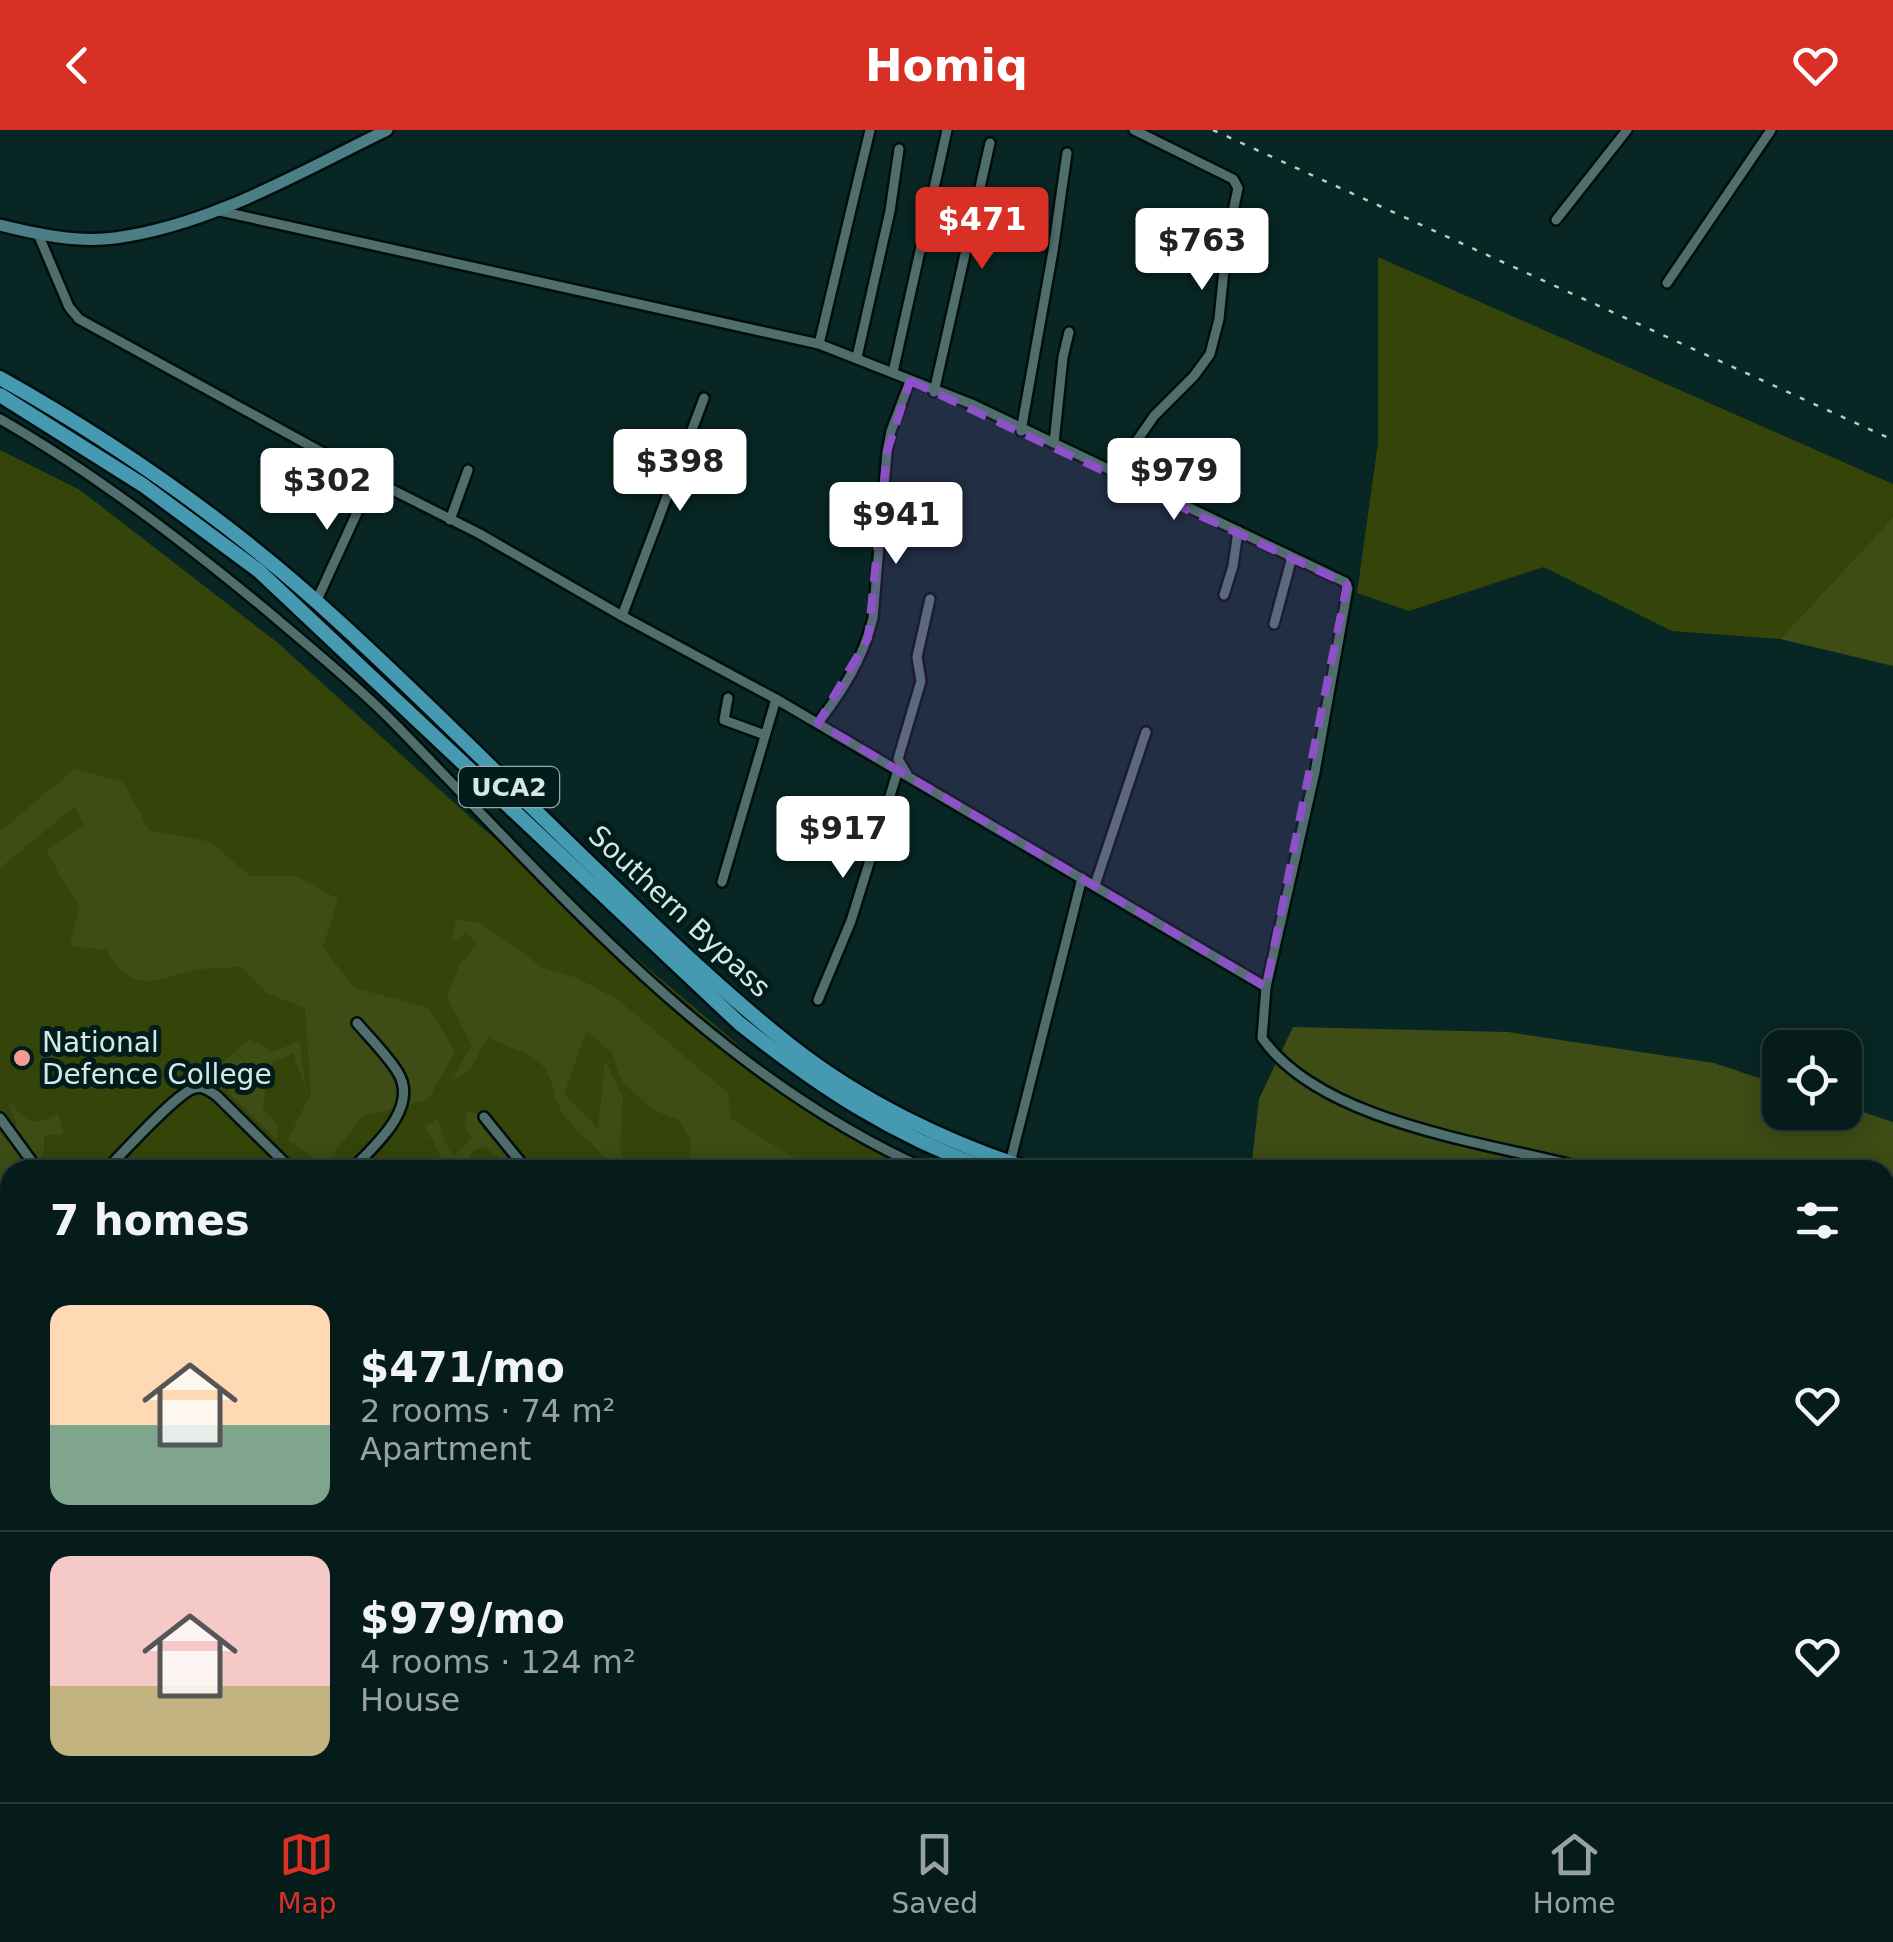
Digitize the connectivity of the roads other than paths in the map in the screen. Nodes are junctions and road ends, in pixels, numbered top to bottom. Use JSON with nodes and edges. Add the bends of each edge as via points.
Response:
{"nodes":[{"id":1,"x":387,"y":130,"type":"edge"},
{"id":2,"x":870,"y":130,"type":"edge"},
{"id":3,"x":947,"y":130,"type":"edge"},
{"id":4,"x":1134,"y":130,"type":"edge"},
{"id":5,"x":1627,"y":130,"type":"edge"},
{"id":6,"x":1771,"y":130,"type":"edge"},
{"id":7,"x":990,"y":143,"type":"dead end"},
{"id":8,"x":899,"y":149,"type":"dead end"},
{"id":9,"x":1067,"y":153,"type":"dead end"},
{"id":10,"x":220,"y":210,"type":"junction"},
{"id":11,"x":1556,"y":220,"type":"dead end"},
{"id":12,"x":0,"y":225,"type":"edge"},
{"id":13,"x":38,"y":234,"type":"junction"},
{"id":14,"x":1667,"y":283,"type":"dead end"},
{"id":15,"x":1069,"y":332,"type":"dead end"},
{"id":16,"x":820,"y":344,"type":"junction"},
{"id":17,"x":858,"y":357,"type":"junction"},
{"id":18,"x":893,"y":372,"type":"junction"},
{"id":19,"x":0,"y":378,"type":"edge"},
{"id":20,"x":910,"y":381,"type":"junction"},
{"id":21,"x":934,"y":392,"type":"junction"},
{"id":22,"x":0,"y":395,"type":"edge"},
{"id":23,"x":704,"y":398,"type":"dead end"},
{"id":24,"x":0,"y":419,"type":"edge"},
{"id":25,"x":1021,"y":431,"type":"junction"},
{"id":26,"x":1054,"y":443,"type":"junction"},
{"id":27,"x":468,"y":470,"type":"dead end"},
{"id":28,"x":1114,"y":474,"type":"junction"},
{"id":29,"x":372,"y":480,"type":"junction"},
{"id":30,"x":450,"y":520,"type":"junction"},
{"id":31,"x":1238,"y":531,"type":"junction"},
{"id":32,"x":1292,"y":557,"type":"junction"},
{"id":33,"x":1224,"y":595,"type":"dead end"},
{"id":34,"x":930,"y":599,"type":"dead end"},
{"id":35,"x":316,"y":602,"type":"junction"},
{"id":36,"x":622,"y":616,"type":"junction"},
{"id":37,"x":1274,"y":624,"type":"dead end"},
{"id":38,"x":728,"y":698,"type":"dead end"},
{"id":39,"x":776,"y":699,"type":"junction"},
{"id":40,"x":818,"y":724,"type":"junction"},
{"id":41,"x":1146,"y":732,"type":"dead end"},
{"id":42,"x":765,"y":735,"type":"junction"},
{"id":43,"x":898,"y":770,"type":"junction"},
{"id":44,"x":908,"y":776,"type":"junction"},
{"id":45,"x":1082,"y":878,"type":"junction"},
{"id":46,"x":722,"y":882,"type":"dead end"},
{"id":47,"x":1096,"y":885,"type":"junction"},
{"id":48,"x":1266,"y":987,"type":"junction"},
{"id":49,"x":818,"y":1000,"type":"dead end"},
{"id":50,"x":356,"y":1023,"type":"dead end"},
{"id":51,"x":484,"y":1117,"type":"dead end"},
{"id":52,"x":0,"y":1118,"type":"edge"},
{"id":53,"x":31,"y":1160,"type":"edge"},
{"id":54,"x":116,"y":1160,"type":"edge"},
{"id":55,"x":282,"y":1160,"type":"edge"},
{"id":56,"x":360,"y":1160,"type":"edge"},
{"id":57,"x":519,"y":1160,"type":"edge"},
{"id":58,"x":910,"y":1160,"type":"edge"},
{"id":59,"x":966,"y":1160,"type":"edge"},
{"id":60,"x":1003,"y":1160,"type":"edge"},
{"id":61,"x":1011,"y":1160,"type":"edge"},
{"id":62,"x":1555,"y":1160,"type":"edge"}],
"edges":[{"from":1,"to":10,"type":"main road"},
{"from":2,"to":16,"type":"street"},
{"from":3,"to":18,"type":"street"},
{"from":4,"to":28,"type":"street","via":[[1234,179],[1238,188],[1210,354]]},
{"from":5,"to":11,"type":"street"},
{"from":6,"to":14,"type":"street"},
{"from":7,"to":21,"type":"street"},
{"from":8,"to":17,"type":"street"},
{"from":9,"to":25,"type":"street"},
{"from":10,"to":13,"type":"main road","via":[[113,238]]},
{"from":10,"to":16,"type":"street"},
{"from":12,"to":13,"type":"main road"},
{"from":13,"to":29,"type":"street","via":[[79,319]]},
{"from":15,"to":26,"type":"street"},
{"from":16,"to":17,"type":"street"},
{"from":17,"to":18,"type":"street"},
{"from":18,"to":20,"type":"street"},
{"from":19,"to":35,"type":"highway","name":"Southern Bypass","number":"UCA2","via":[[168,484]]},
{"from":20,"to":21,"type":"street"},
{"from":20,"to":40,"type":"street","via":[[887,452],[868,638],[845,688]]},
{"from":21,"to":25,"type":"street"},
{"from":22,"to":59,"type":"highway","name":"Southern Bypass","number":"UCA2","via":[[143,485],[259,572],[739,1023],[876,1121]]},
{"from":23,"to":36,"type":"street"},
{"from":24,"to":58,"type":"street","via":[[123,498],[299,638],[730,1049],[774,1082]]},
{"from":25,"to":26,"type":"street"},
{"from":26,"to":28,"type":"street"},
{"from":27,"to":30,"type":"street"},
{"from":28,"to":31,"type":"street"},
{"from":29,"to":30,"type":"street"},
{"from":29,"to":35,"type":"street"},
{"from":30,"to":36,"type":"street"},
{"from":31,"to":32,"type":"street"},
{"from":31,"to":33,"type":"street"},
{"from":32,"to":37,"type":"street"},
{"from":32,"to":48,"type":"street","via":[[1348,588]]},
{"from":34,"to":44,"type":"street","via":[[917,657],[921,681],[898,759]]},
{"from":35,"to":60,"type":"highway","name":"Southern Bypass","number":"UCA2","via":[[682,952],[792,1047],[927,1128]]},
{"from":36,"to":39,"type":"street"},
{"from":38,"to":42,"type":"street","via":[[724,720]]},
{"from":39,"to":40,"type":"street"},
{"from":39,"to":42,"type":"street"},
{"from":40,"to":43,"type":"street"},
{"from":41,"to":47,"type":"street"},
{"from":42,"to":46,"type":"street"},
{"from":43,"to":44,"type":"street"},
{"from":43,"to":49,"type":"street"},
{"from":44,"to":45,"type":"street"},
{"from":45,"to":47,"type":"street"},
{"from":45,"to":61,"type":"street"},
{"from":47,"to":48,"type":"street"},
{"from":48,"to":62,"type":"street","via":[[1262,1038],[1286,1066],[1332,1095],[1480,1146]]},
{"from":50,"to":56,"type":"street","via":[[399,1072],[404,1094],[397,1116]]},
{"from":51,"to":57,"type":"street"},
{"from":52,"to":53,"type":"street"},
{"from":54,"to":55,"type":"street","via":[[185,1092],[202,1088]]}]}
